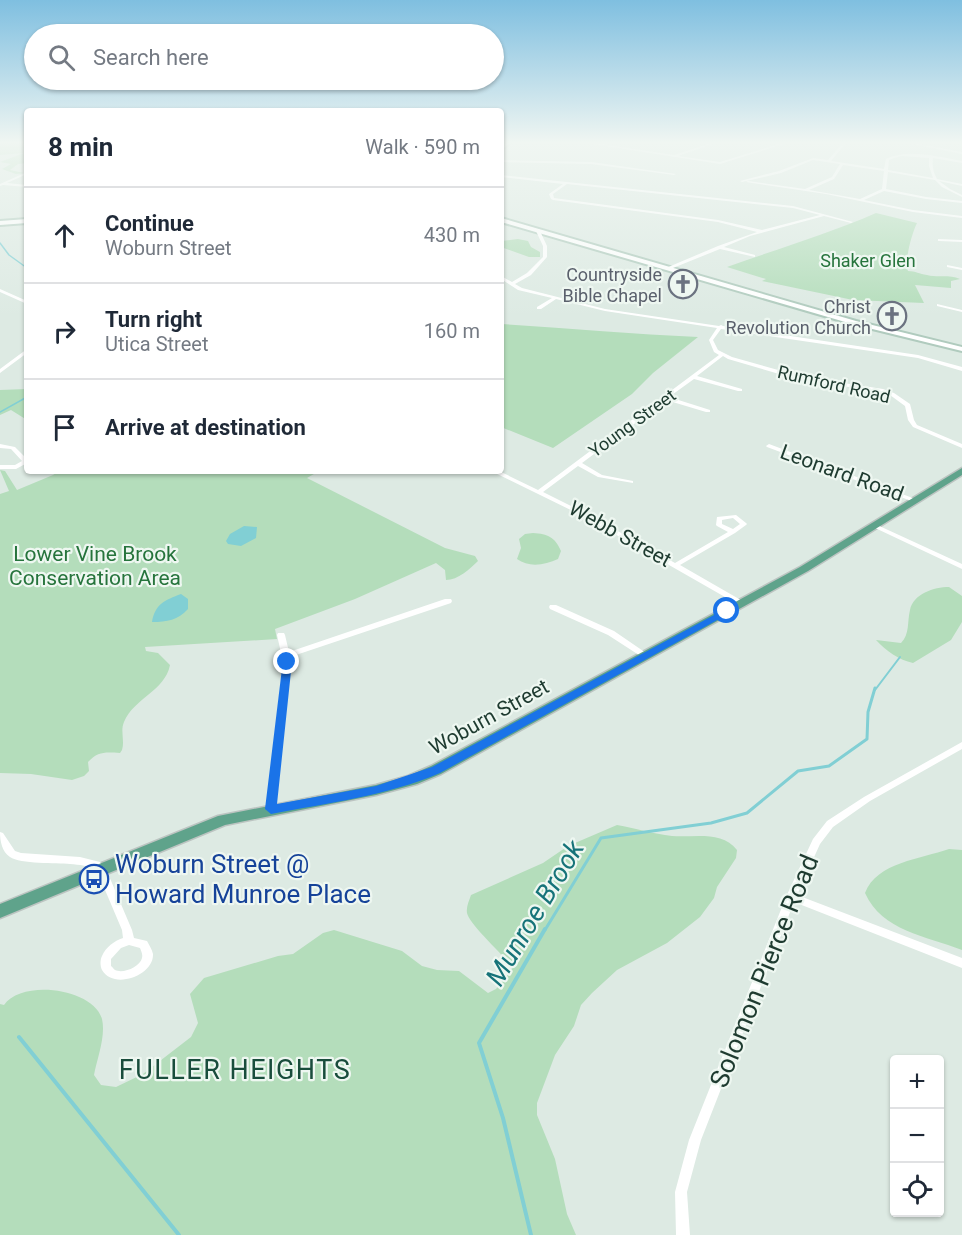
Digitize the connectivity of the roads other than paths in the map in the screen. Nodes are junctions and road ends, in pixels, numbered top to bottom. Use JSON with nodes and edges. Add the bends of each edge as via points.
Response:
{"nodes":[{"id":1,"x":565,"y":201,"type":"edge"},
{"id":2,"x":733,"y":201,"type":"edge"},
{"id":3,"x":863,"y":201,"type":"edge"},
{"id":4,"x":824,"y":214,"type":"junction"},
{"id":5,"x":962,"y":217,"type":"edge"},
{"id":6,"x":24,"y":221,"type":"edge"},
{"id":7,"x":504,"y":221,"type":"edge"},
{"id":8,"x":851,"y":222,"type":"dead end"},
{"id":9,"x":0,"y":223,"type":"edge"},
{"id":10,"x":538,"y":231,"type":"junction"},
{"id":11,"x":760,"y":231,"type":"junction"},
{"id":12,"x":939,"y":240,"type":"dead end"},
{"id":13,"x":962,"y":240,"type":"edge"},
{"id":14,"x":719,"y":247,"type":"junction"},
{"id":15,"x":754,"y":256,"type":"dead end"},
{"id":16,"x":949,"y":266,"type":"dead end"},
{"id":17,"x":668,"y":269,"type":"junction"},
{"id":18,"x":962,"y":269,"type":"edge"},
{"id":19,"x":504,"y":279,"type":"edge"},
{"id":20,"x":512,"y":284,"type":"junction"},
{"id":21,"x":0,"y":290,"type":"edge"},
{"id":22,"x":554,"y":299,"type":"junction"},
{"id":23,"x":24,"y":302,"type":"edge"},
{"id":24,"x":939,"y":305,"type":"dead end"},
{"id":25,"x":539,"y":309,"type":"dead end"},
{"id":26,"x":962,"y":311,"type":"edge"},
{"id":27,"x":721,"y":326,"type":"junction"},
{"id":28,"x":962,"y":349,"type":"edge"},
{"id":29,"x":24,"y":353,"type":"edge"},
{"id":30,"x":723,"y":354,"type":"junction"},
{"id":31,"x":962,"y":369,"type":"edge"},
{"id":32,"x":0,"y":371,"type":"edge"},
{"id":33,"x":694,"y":377,"type":"junction"},
{"id":34,"x":740,"y":390,"type":"dead end"},
{"id":35,"x":666,"y":398,"type":"junction"},
{"id":36,"x":708,"y":411,"type":"dead end"},
{"id":37,"x":0,"y":446,"type":"edge"},
{"id":38,"x":768,"y":446,"type":"dead end"},
{"id":39,"x":962,"y":446,"type":"edge"},
{"id":40,"x":24,"y":458,"type":"edge"},
{"id":41,"x":24,"y":463,"type":"edge"},
{"id":42,"x":578,"y":463,"type":"junction"},
{"id":43,"x":0,"y":467,"type":"edge"},
{"id":44,"x":962,"y":471,"type":"edge"},
{"id":45,"x":500,"y":474,"type":"edge"},
{"id":46,"x":631,"y":482,"type":"dead end"},
{"id":47,"x":539,"y":492,"type":"junction"},
{"id":48,"x":916,"y":501,"type":"junction"},
{"id":49,"x":875,"y":526,"type":"junction"},
{"id":50,"x":733,"y":532,"type":"dead end"},
{"id":51,"x":676,"y":565,"type":"junction"},
{"id":52,"x":962,"y":567,"type":"edge"},
{"id":53,"x":448,"y":602,"type":"dead end"},
{"id":54,"x":742,"y":603,"type":"junction"},
{"id":55,"x":553,"y":607,"type":"dead end"},
{"id":56,"x":281,"y":635,"type":"dead end"},
{"id":57,"x":645,"y":655,"type":"junction"},
{"id":58,"x":286,"y":656,"type":"junction"},
{"id":59,"x":962,"y":745,"type":"edge"},
{"id":60,"x":271,"y":809,"type":"junction"},
{"id":61,"x":0,"y":836,"type":"edge"},
{"id":62,"x":101,"y":869,"type":"junction"},
{"id":63,"x":791,"y":897,"type":"junction"},
{"id":64,"x":0,"y":911,"type":"edge"},
{"id":65,"x":129,"y":941,"type":"dead end"},
{"id":66,"x":962,"y":963,"type":"edge"},
{"id":67,"x":683,"y":1235,"type":"edge"}],
"edges":[{"from":1,"to":11,"type":"street","via":[[718,221]]},
{"from":2,"to":4,"type":"street"},
{"from":3,"to":5,"type":"street"},
{"from":4,"to":8,"type":"street"},
{"from":4,"to":11,"type":"street"},
{"from":6,"to":9,"type":"main road"},
{"from":7,"to":10,"type":"main road"},
{"from":10,"to":17,"type":"main road"},
{"from":10,"to":20,"type":"street","via":[[545,257],[530,274]]},
{"from":11,"to":14,"type":"street"},
{"from":12,"to":13,"type":"street"},
{"from":14,"to":15,"type":"street"},
{"from":14,"to":17,"type":"street"},
{"from":16,"to":18,"type":"street"},
{"from":17,"to":28,"type":"main road","via":[[854,323]]},
{"from":19,"to":20,"type":"street"},
{"from":20,"to":22,"type":"street"},
{"from":21,"to":23,"type":"street"},
{"from":22,"to":25,"type":"street"},
{"from":22,"to":27,"type":"street"},
{"from":24,"to":26,"type":"street"},
{"from":27,"to":30,"type":"street","via":[[711,340],[716,351]]},
{"from":27,"to":31,"type":"street","via":[[918,357]]},
{"from":29,"to":32,"type":"street"},
{"from":30,"to":33,"type":"street","name":"Young Street"},
{"from":30,"to":39,"type":"street","name":"Rumford Road","via":[[803,379],[869,387],[892,394],[908,405],[915,426]]},
{"from":33,"to":34,"type":"street"},
{"from":33,"to":35,"type":"street","name":"Young Street"},
{"from":35,"to":36,"type":"street"},
{"from":35,"to":42,"type":"street","name":"Young Street"},
{"from":37,"to":40,"type":"street","via":[[12,448]]},
{"from":38,"to":48,"type":"street","name":"Leonard Road"},
{"from":41,"to":43,"type":"street"},
{"from":42,"to":46,"type":"street","via":[[600,476]]},
{"from":42,"to":47,"type":"street","name":"Young Street"},
{"from":44,"to":48,"type":"main road","name":"Woburn Street"},
{"from":45,"to":47,"type":"street","name":"Webb Street"},
{"from":47,"to":51,"type":"street","name":"Webb Street"},
{"from":48,"to":49,"type":"main road","name":"Woburn Street"},
{"from":49,"to":52,"type":"street"},
{"from":49,"to":54,"type":"main road","name":"Woburn Street"},
{"from":50,"to":51,"type":"street"},
{"from":51,"to":54,"type":"street","name":"Webb Street"},
{"from":53,"to":58,"type":"street"},
{"from":54,"to":57,"type":"main road","name":"Woburn Street"},
{"from":55,"to":57,"type":"street","via":[[611,633]]},
{"from":56,"to":58,"type":"street"},
{"from":57,"to":60,"type":"main road","name":"Woburn Street","via":[[428,773],[376,790]]},
{"from":58,"to":60,"type":"street"},
{"from":59,"to":63,"type":"street","name":"Solomon Pierce Road","via":[[830,824],[816,842]]},
{"from":60,"to":62,"type":"main road","name":"Woburn Street","via":[[199,828]]},
{"from":61,"to":62,"type":"street","via":[[12,854],[20,857],[80,861]]},
{"from":62,"to":64,"type":"main road","name":"Woburn Street"},
{"from":62,"to":65,"type":"street"},
{"from":63,"to":66,"type":"street"},
{"from":63,"to":67,"type":"street","name":"Solomon Pierce Road","via":[[695,1140],[681,1192]]}]}
